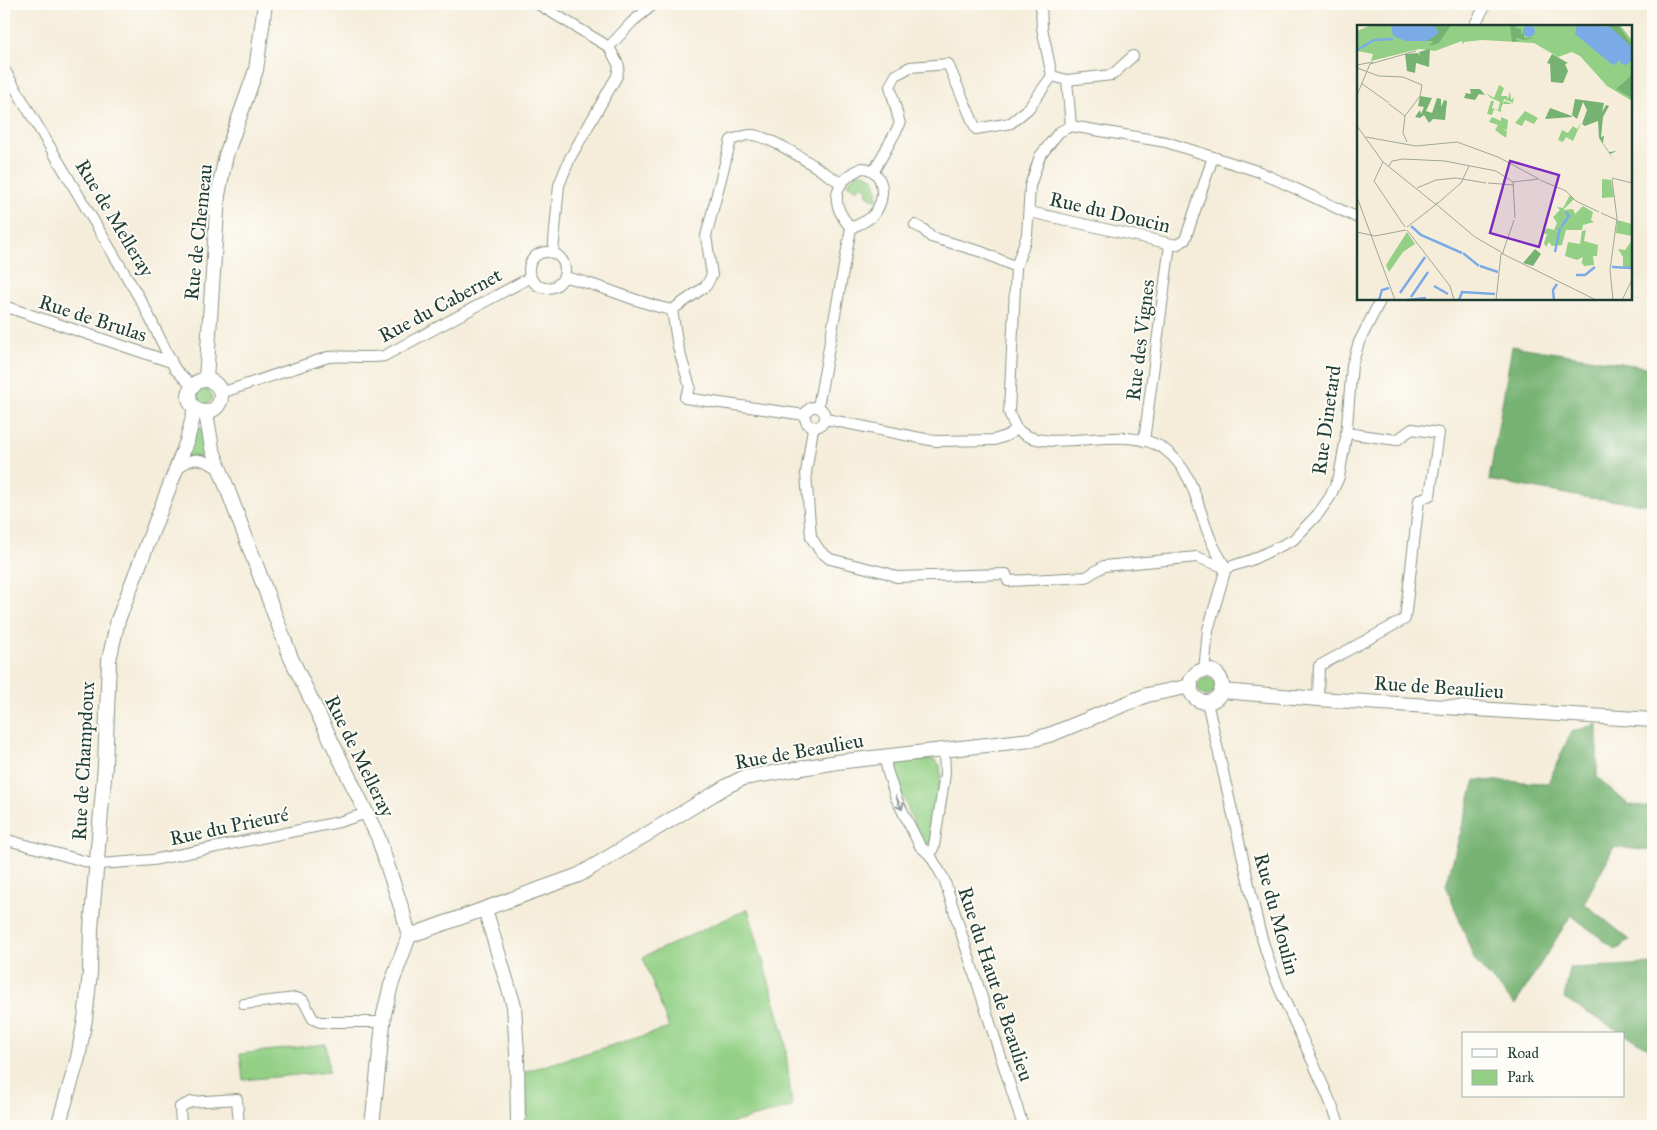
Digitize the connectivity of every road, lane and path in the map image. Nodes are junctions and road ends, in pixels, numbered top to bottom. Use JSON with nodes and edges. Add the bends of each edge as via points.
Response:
{"nodes":[{"id":1,"x":265,"y":4,"type":"edge"},
{"id":2,"x":538,"y":4,"type":"edge"},
{"id":3,"x":654,"y":4,"type":"edge"},
{"id":4,"x":1041,"y":4,"type":"edge"},
{"id":5,"x":1486,"y":4,"type":"edge"},
{"id":6,"x":1475,"y":25,"type":"edge"},
{"id":7,"x":609,"y":46,"type":"junction"},
{"id":8,"x":1133,"y":56,"type":"dead end"},
{"id":9,"x":4,"y":69,"type":"edge"},
{"id":10,"x":1052,"y":76,"type":"junction"},
{"id":11,"x":1067,"y":80,"type":"junction"},
{"id":12,"x":1070,"y":126,"type":"junction"},
{"id":13,"x":1213,"y":157,"type":"junction"},
{"id":14,"x":874,"y":171,"type":"junction"},
{"id":15,"x":841,"y":184,"type":"junction"},
{"id":16,"x":1030,"y":212,"type":"junction"},
{"id":17,"x":1357,"y":218,"type":"edge"},
{"id":18,"x":915,"y":226,"type":"dead end"},
{"id":19,"x":851,"y":228,"type":"junction"},
{"id":20,"x":1170,"y":244,"type":"junction"},
{"id":21,"x":553,"y":253,"type":"junction"},
{"id":22,"x":1016,"y":267,"type":"junction"},
{"id":23,"x":531,"y":277,"type":"junction"},
{"id":24,"x":564,"y":277,"type":"junction"},
{"id":25,"x":1380,"y":300,"type":"edge"},
{"id":26,"x":4,"y":306,"type":"edge"},
{"id":27,"x":672,"y":310,"type":"junction"},
{"id":28,"x":170,"y":360,"type":"junction"},
{"id":29,"x":206,"y":380,"type":"junction"},
{"id":30,"x":192,"y":386,"type":"junction"},
{"id":31,"x":221,"y":394,"type":"junction"},
{"id":32,"x":818,"y":407,"type":"junction"},
{"id":33,"x":201,"y":411,"type":"junction"},
{"id":34,"x":805,"y":414,"type":"junction"},
{"id":35,"x":826,"y":419,"type":"junction"},
{"id":36,"x":813,"y":428,"type":"junction"},
{"id":37,"x":1017,"y":429,"type":"junction"},
{"id":38,"x":1346,"y":433,"type":"junction"},
{"id":39,"x":1144,"y":441,"type":"junction"},
{"id":40,"x":176,"y":469,"type":"junction"},
{"id":41,"x":219,"y":469,"type":"junction"},
{"id":42,"x":1226,"y":568,"type":"junction"},
{"id":43,"x":1204,"y":671,"type":"junction"},
{"id":44,"x":1191,"y":686,"type":"junction"},
{"id":45,"x":1222,"y":691,"type":"junction"},
{"id":46,"x":1318,"y":699,"type":"junction"},
{"id":47,"x":1207,"y":702,"type":"junction"},
{"id":48,"x":1653,"y":720,"type":"edge"},
{"id":49,"x":944,"y":751,"type":"junction"},
{"id":50,"x":885,"y":757,"type":"junction"},
{"id":51,"x":366,"y":813,"type":"junction"},
{"id":52,"x":4,"y":839,"type":"edge"},
{"id":53,"x":930,"y":855,"type":"junction"},
{"id":54,"x":96,"y":864,"type":"junction"},
{"id":55,"x":485,"y":909,"type":"junction"},
{"id":56,"x":409,"y":936,"type":"junction"},
{"id":57,"x":244,"y":1004,"type":"dead end"},
{"id":58,"x":383,"y":1022,"type":"junction"},
{"id":59,"x":58,"y":1126,"type":"edge"},
{"id":60,"x":182,"y":1126,"type":"edge"},
{"id":61,"x":239,"y":1126,"type":"edge"},
{"id":62,"x":372,"y":1126,"type":"edge"},
{"id":63,"x":518,"y":1126,"type":"edge"},
{"id":64,"x":1023,"y":1126,"type":"edge"},
{"id":65,"x":1340,"y":1126,"type":"edge"}],
"edges":[{"from":1,"to":29,"type":"street","name":"Rue de Chemeau","via":[[256,70],[226,155],[218,195]]},
{"from":2,"to":7,"type":"street"},
{"from":3,"to":7,"type":"street"},
{"from":4,"to":10,"type":"street","via":[[1042,28]]},
{"from":5,"to":6,"type":"street"},
{"from":7,"to":21,"type":"street","via":[[619,66],[617,76],[570,158],[559,185]]},
{"from":8,"to":11,"type":"street","via":[[1112,75]]},
{"from":9,"to":28,"type":"street","name":"Rue de Melleray","via":[[144,306]]},
{"from":10,"to":11,"type":"street"},
{"from":10,"to":14,"type":"street","via":[[1028,109],[1011,123],[976,129],[948,64],[910,67],[896,75],[890,86],[900,124]]},
{"from":11,"to":12,"type":"street"},
{"from":12,"to":13,"type":"street","via":[[1166,142]]},
{"from":12,"to":16,"type":"street","via":[[1059,132],[1040,156],[1030,186]]},
{"from":13,"to":17,"type":"street","via":[[1260,172]]},
{"from":13,"to":20,"type":"street","name":"Rue du Doucin","via":[[1185,240],[1176,245]]},
{"from":14,"to":15,"type":"street","via":[[862,168],[846,176]]},
{"from":14,"to":19,"type":"street","via":[[883,197],[874,214]]},
{"from":15,"to":19,"type":"street","via":[[837,195],[838,210]]},
{"from":15,"to":27,"type":"street","via":[[772,141],[751,134],[731,140],[706,236],[712,275],[706,286]]},
{"from":16,"to":20,"type":"street","name":"Rue du Doucin"},
{"from":16,"to":22,"type":"street","via":[[1027,235]]},
{"from":18,"to":22,"type":"street","via":[[931,237],[982,252]]},
{"from":19,"to":32,"type":"street"},
{"from":20,"to":39,"type":"street","name":"Rue des Vignes"},
{"from":21,"to":23,"type":"street","name":"Rue du Cabernet","via":[[541,253],[532,261]]},
{"from":21,"to":24,"type":"street","via":[[565,266]]},
{"from":22,"to":37,"type":"street","via":[[1009,412]]},
{"from":23,"to":24,"type":"street","name":"Rue du Cabernet","via":[[539,286],[550,288]]},
{"from":23,"to":31,"type":"street","name":"Rue du Cabernet","via":[[384,356],[328,357]]},
{"from":24,"to":27,"type":"street"},
{"from":25,"to":38,"type":"street","name":"Rue Dinetard","via":[[1359,342],[1352,365]]},
{"from":26,"to":28,"type":"street","name":"Rue de Brulas"},
{"from":27,"to":34,"type":"street","via":[[678,347],[690,387],[684,398]]},
{"from":28,"to":30,"type":"street","name":"Rue de Melleray"},
{"from":29,"to":30,"type":"street"},
{"from":29,"to":31,"type":"street","via":[[217,386]]},
{"from":30,"to":33,"type":"street","via":[[189,396],[192,406]]},
{"from":31,"to":33,"type":"street","via":[[216,408]]},
{"from":32,"to":34,"type":"street","via":[[809,409]]},
{"from":32,"to":35,"type":"street","via":[[824,411]]},
{"from":33,"to":40,"type":"street","name":"Rue de Champdoux"},
{"from":33,"to":41,"type":"street","name":"Rue de Melleray"},
{"from":34,"to":36,"type":"street","via":[[807,424]]},
{"from":35,"to":36,"type":"street"},
{"from":35,"to":37,"type":"street","via":[[935,441],[994,440]]},
{"from":36,"to":42,"type":"street","via":[[806,473],[812,537],[820,551],[830,559],[896,577],[1006,574],[1008,581],[1086,577],[1104,566],[1197,557]]},
{"from":37,"to":39,"type":"street","via":[[1034,438],[1052,440],[1125,437]]},
{"from":38,"to":42,"type":"street","name":"Rue Dinetard","via":[[1339,478],[1318,514],[1293,540]]},
{"from":38,"to":46,"type":"street","via":[[1397,440],[1412,429],[1439,433],[1430,495],[1419,500],[1405,619],[1320,666]]},
{"from":39,"to":42,"type":"street","via":[[1162,447],[1184,470],[1192,484],[1210,540]]},
{"from":40,"to":41,"type":"street","via":[[195,459]]},
{"from":40,"to":54,"type":"street","name":"Rue de Champdoux","via":[[112,640],[106,766]]},
{"from":41,"to":51,"type":"street","name":"Rue de Melleray","via":[[291,658]]},
{"from":42,"to":43,"type":"street","via":[[1208,630]]},
{"from":43,"to":44,"type":"street","via":[[1195,676]]},
{"from":43,"to":45,"type":"street","via":[[1218,676]]},
{"from":44,"to":47,"type":"street","via":[[1197,699]]},
{"from":44,"to":49,"type":"street","name":"Rue de Beaulieu","via":[[1147,695],[1042,738]]},
{"from":45,"to":46,"type":"street","name":"Rue de Beaulieu"},
{"from":45,"to":47,"type":"street","via":[[1216,699]]},
{"from":46,"to":48,"type":"street","name":"Rue de Beaulieu"},
{"from":47,"to":65,"type":"street","name":"Rue du Moulin","via":[[1270,965]]},
{"from":49,"to":50,"type":"street","name":"Rue de Beaulieu"},
{"from":49,"to":53,"type":"street","via":[[945,774]]},
{"from":50,"to":53,"type":"street","name":"Rue du Haut de Beaulieu","one_way":true,"via":[[896,798],[920,846]]},
{"from":50,"to":55,"type":"street","name":"Rue de Beaulieu","via":[[743,778],[579,875]]},
{"from":51,"to":54,"type":"street","name":"Rue du Prieuré","via":[[339,822],[153,860]]},
{"from":51,"to":56,"type":"street","name":"Rue de Melleray","via":[[386,858]]},
{"from":52,"to":54,"type":"street","name":"Rue du Prieuré"},
{"from":53,"to":64,"type":"street","name":"Rue du Haut de Beaulieu","via":[[944,879]]},
{"from":54,"to":59,"type":"street","name":"Rue de Champdoux","via":[[85,1019],[78,1058]]},
{"from":55,"to":56,"type":"street","name":"Rue de Beaulieu"},
{"from":55,"to":63,"type":"street","via":[[514,1006]]},
{"from":56,"to":58,"type":"street","via":[[391,985]]},
{"from":57,"to":58,"type":"street","via":[[296,998],[304,1000],[313,1019],[320,1022]]},
{"from":58,"to":62,"type":"street"},
{"from":60,"to":61,"type":"street","via":[[180,1108],[191,1102],[237,1099]]}]}
